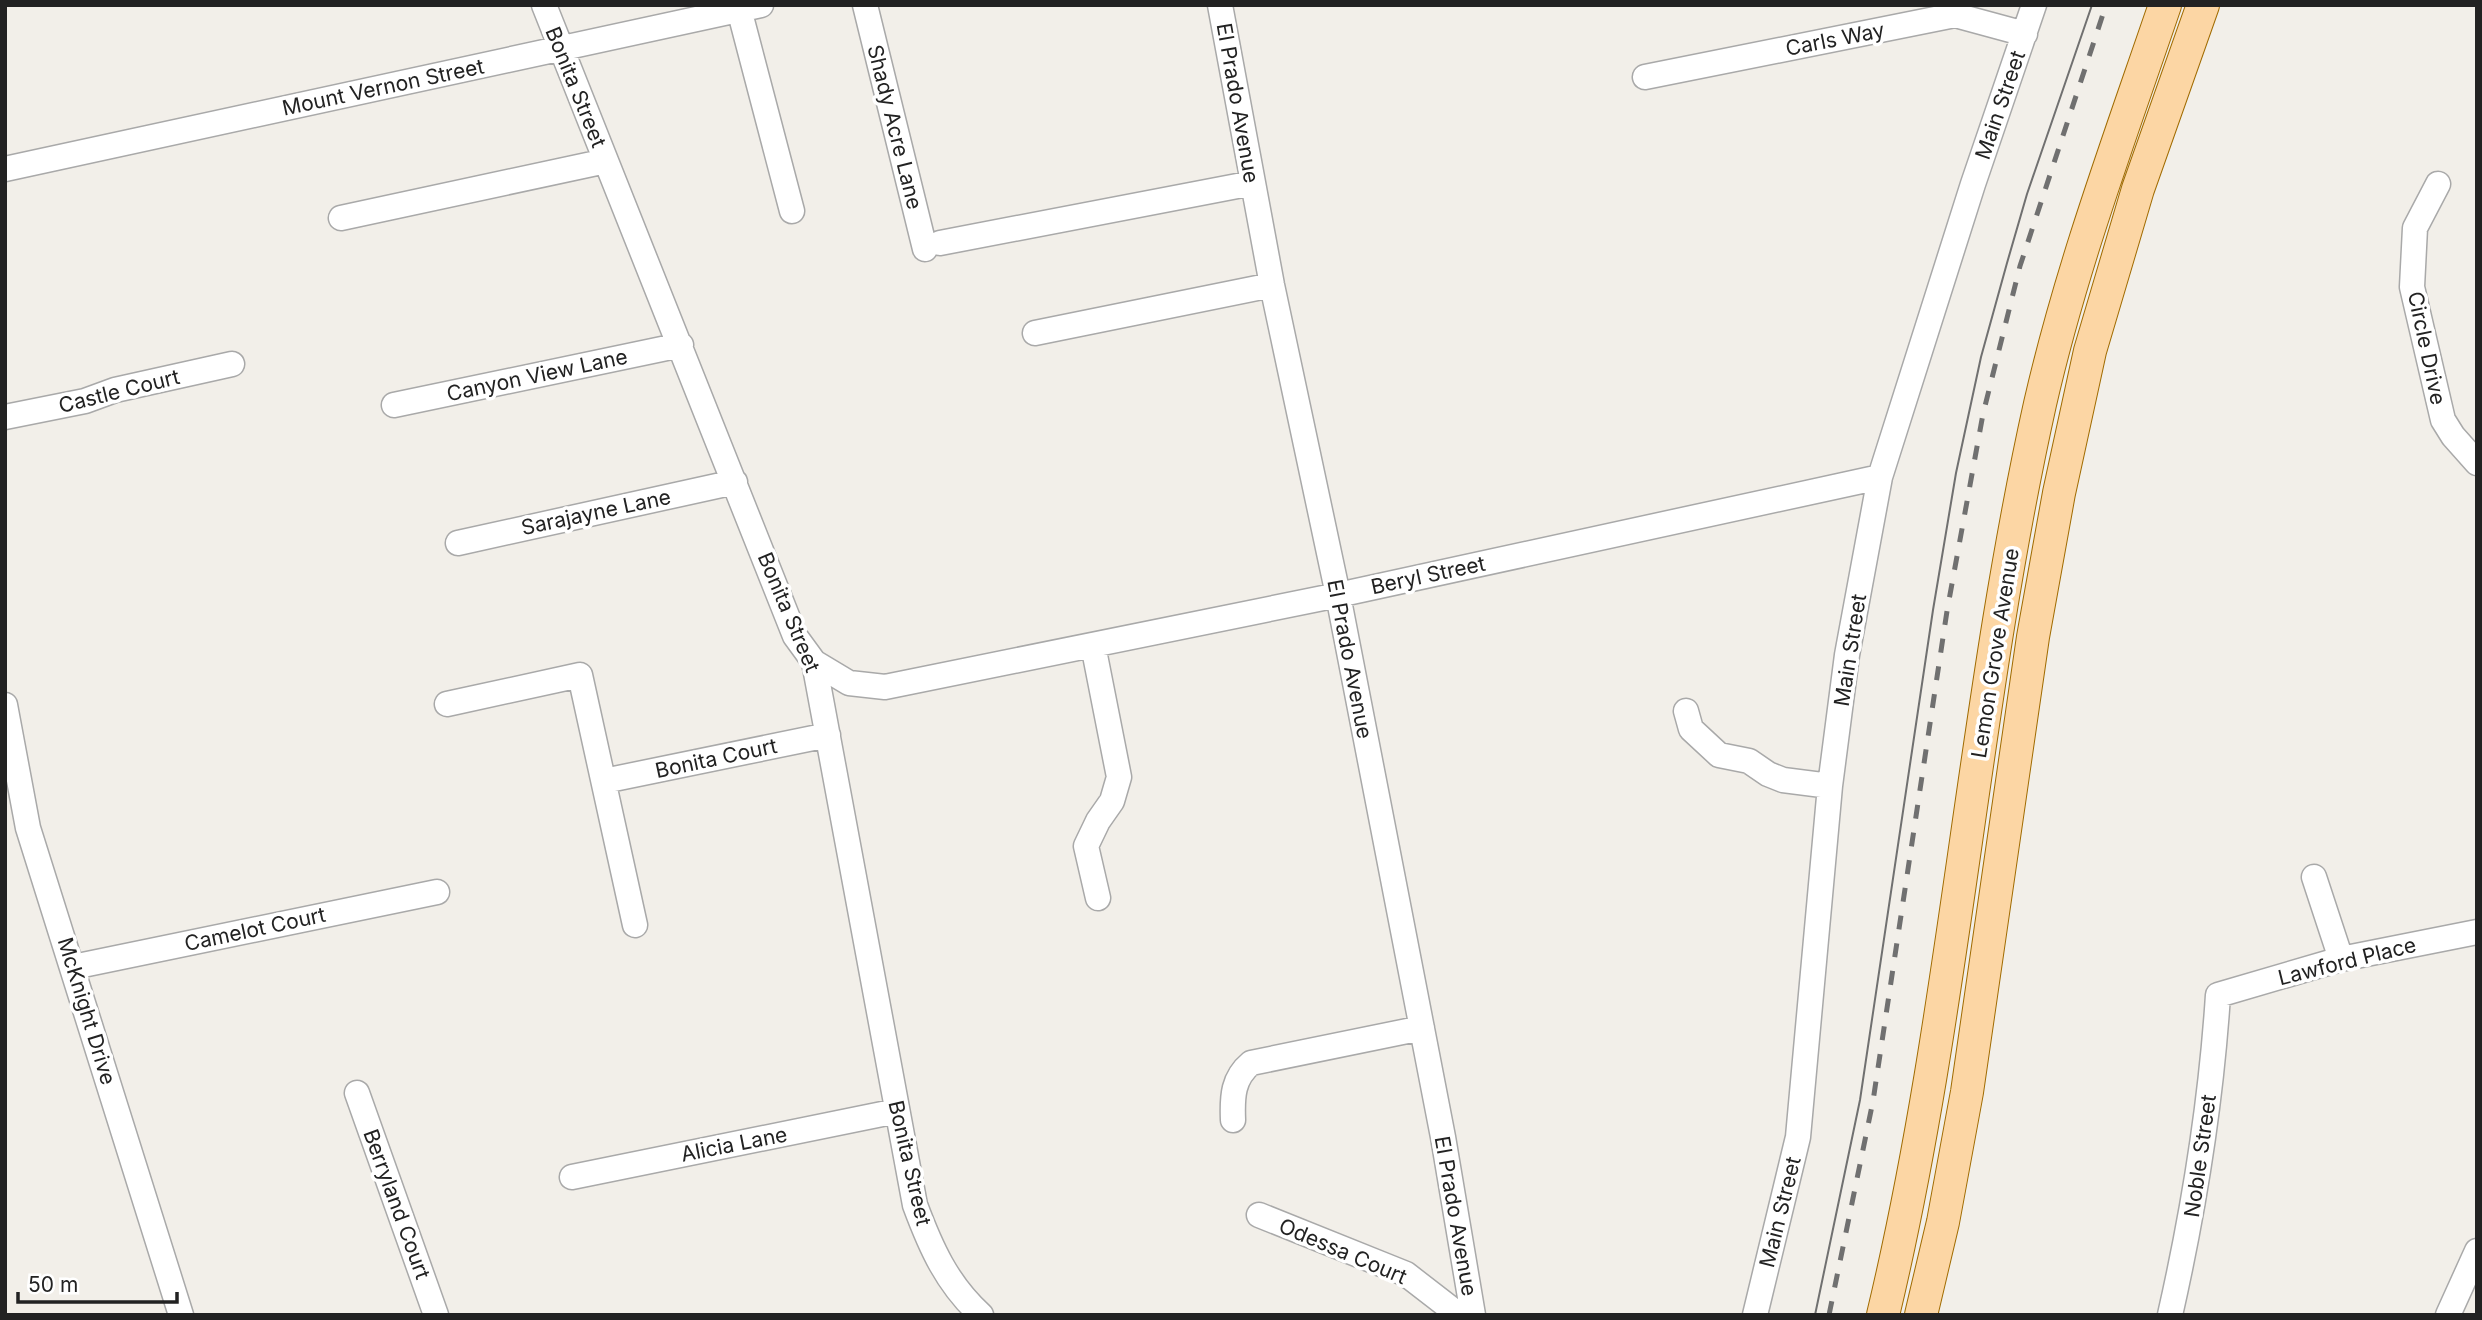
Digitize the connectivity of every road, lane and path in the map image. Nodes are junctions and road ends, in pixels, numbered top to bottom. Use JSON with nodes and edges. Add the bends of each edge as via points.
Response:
{"nodes":[{"id":1,"x":544,"y":5,"type":"edge"},
{"id":2,"x":865,"y":5,"type":"edge"},
{"id":3,"x":1220,"y":5,"type":"edge"},
{"id":4,"x":2034,"y":5,"type":"edge"},
{"id":5,"x":2165,"y":5,"type":"edge"},
{"id":6,"x":2203,"y":5,"type":"edge"},
{"id":7,"x":751,"y":7,"type":"edge"},
{"id":8,"x":2025,"y":34,"type":"junction"},
{"id":9,"x":560,"y":48,"type":"junction"},
{"id":10,"x":1645,"y":77,"type":"dead end"},
{"id":11,"x":606,"y":162,"type":"junction"},
{"id":12,"x":5,"y":169,"type":"edge"},
{"id":13,"x":1253,"y":183,"type":"junction"},
{"id":14,"x":2438,"y":184,"type":"dead end"},
{"id":15,"x":792,"y":211,"type":"dead end"},
{"id":16,"x":341,"y":218,"type":"dead end"},
{"id":17,"x":1272,"y":285,"type":"junction"},
{"id":18,"x":1035,"y":333,"type":"dead end"},
{"id":19,"x":681,"y":345,"type":"junction"},
{"id":20,"x":232,"y":364,"type":"dead end"},
{"id":21,"x":394,"y":405,"type":"dead end"},
{"id":22,"x":5,"y":417,"type":"edge"},
{"id":23,"x":2477,"y":463,"type":"edge"},
{"id":24,"x":1880,"y":477,"type":"junction"},
{"id":25,"x":735,"y":482,"type":"junction"},
{"id":26,"x":458,"y":542,"type":"dead end"},
{"id":27,"x":1338,"y":595,"type":"junction"},
{"id":28,"x":1093,"y":645,"type":"junction"},
{"id":29,"x":814,"y":662,"type":"junction"},
{"id":30,"x":447,"y":704,"type":"dead end"},
{"id":31,"x":5,"y":705,"type":"edge"},
{"id":32,"x":1686,"y":711,"type":"dead end"},
{"id":33,"x":1982,"y":734,"type":"junction"},
{"id":34,"x":828,"y":735,"type":"junction"},
{"id":35,"x":2019,"y":737,"type":"junction"},
{"id":36,"x":604,"y":781,"type":"junction"},
{"id":37,"x":1830,"y":786,"type":"junction"},
{"id":38,"x":2314,"y":877,"type":"dead end"},
{"id":39,"x":437,"y":892,"type":"dead end"},
{"id":40,"x":1098,"y":898,"type":"dead end"},
{"id":41,"x":635,"y":925,"type":"dead end"},
{"id":42,"x":2477,"y":932,"type":"edge"},
{"id":43,"x":2341,"y":959,"type":"junction"},
{"id":44,"x":73,"y":967,"type":"junction"},
{"id":45,"x":2218,"y":995,"type":"joint"},
{"id":46,"x":1422,"y":1028,"type":"junction"},
{"id":47,"x":357,"y":1093,"type":"dead end"},
{"id":48,"x":897,"y":1111,"type":"junction"},
{"id":49,"x":1233,"y":1119,"type":"dead end"},
{"id":50,"x":572,"y":1177,"type":"dead end"},
{"id":51,"x":1259,"y":1215,"type":"dead end"},
{"id":52,"x":2477,"y":1251,"type":"edge"},
{"id":53,"x":181,"y":1315,"type":"edge"},
{"id":54,"x":436,"y":1315,"type":"edge"},
{"id":55,"x":981,"y":1315,"type":"edge"},
{"id":56,"x":1459,"y":1315,"type":"edge"},
{"id":57,"x":1473,"y":1315,"type":"edge"},
{"id":58,"x":1755,"y":1315,"type":"edge"},
{"id":59,"x":1882,"y":1315,"type":"edge"},
{"id":60,"x":1921,"y":1315,"type":"edge"},
{"id":61,"x":2170,"y":1315,"type":"edge"},
{"id":62,"x":2448,"y":1315,"type":"edge"}],
"edges":[{"from":1,"to":9,"type":"street","name":"Bonita Street"},
{"from":2,"to":13,"type":"street","name":"Shady Acre Lane","via":[[932,246]]},
{"from":3,"to":13,"type":"street","name":"El Prado Avenue"},
{"from":4,"to":8,"type":"street","name":"Main Street"},
{"from":5,"to":33,"type":"main road","name":"Lemon Grove Avenue","via":[[2071,281],[2040,404]]},
{"from":6,"to":35,"type":"main road","name":"Lemon Grove Avenue","via":[[2138,189],[2090,351],[2059,493]]},
{"from":7,"to":9,"type":"street","name":"Mount Vernon Street"},
{"from":7,"to":15,"type":"street"},
{"from":8,"to":10,"type":"street","name":"Carls Way","via":[[1955,15]]},
{"from":8,"to":24,"type":"street","name":"Main Street"},
{"from":9,"to":11,"type":"street","name":"Bonita Street"},
{"from":9,"to":12,"type":"street","name":"Mount Vernon Street"},
{"from":11,"to":16,"type":"street"},
{"from":11,"to":19,"type":"street","name":"Bonita Street"},
{"from":13,"to":17,"type":"street","name":"El Prado Avenue"},
{"from":14,"to":23,"type":"street","name":"Circle Drive","via":[[2415,228],[2412,287],[2443,420]]},
{"from":17,"to":18,"type":"street"},
{"from":17,"to":27,"type":"street","name":"El Prado Avenue"},
{"from":19,"to":21,"type":"street","name":"Canyon View Lane"},
{"from":19,"to":25,"type":"street","name":"Bonita Street"},
{"from":20,"to":22,"type":"street","name":"Castle Court"},
{"from":24,"to":27,"type":"street","name":"Beryl Street"},
{"from":24,"to":37,"type":"street","name":"Main Street","via":[[1847,655]]},
{"from":25,"to":26,"type":"street","name":"Sarajayne Lane"},
{"from":25,"to":29,"type":"street","name":"Bonita Street","via":[[796,636]]},
{"from":27,"to":28,"type":"street","name":"Beryl Street"},
{"from":27,"to":46,"type":"street","name":"El Prado Avenue"},
{"from":28,"to":29,"type":"street","name":"Beryl Street","via":[[885,687],[849,683]]},
{"from":28,"to":40,"type":"street","via":[[1119,777],[1112,801],[1086,846]]},
{"from":29,"to":34,"type":"street","name":"Bonita Street"},
{"from":30,"to":36,"type":"street","via":[[580,675]]},
{"from":31,"to":44,"type":"street","name":"McKnight Drive","via":[[28,828]]},
{"from":32,"to":37,"type":"street","via":[[1691,729],[1719,755],[1749,761],[1783,780]]},
{"from":33,"to":35,"type":"main road"},
{"from":33,"to":59,"type":"main road","name":"Lemon Grove Avenue","via":[[1923,1128]]},
{"from":34,"to":36,"type":"street","name":"Bonita Court"},
{"from":34,"to":48,"type":"street","name":"Bonita Street"},
{"from":35,"to":60,"type":"main road","name":"Lemon Grove Avenue","via":[[1967,1093]]},
{"from":36,"to":41,"type":"street"},
{"from":37,"to":58,"type":"street","name":"Main Street","via":[[1798,1137]]},
{"from":38,"to":43,"type":"street"},
{"from":39,"to":44,"type":"street","name":"Camelot Court"},
{"from":42,"to":43,"type":"street","name":"Lawford Place"},
{"from":43,"to":45,"type":"street","name":"Lawford Place"},
{"from":44,"to":53,"type":"street","name":"McKnight Drive"},
{"from":45,"to":61,"type":"street","name":"Noble Street","via":[[2189,1232]]},
{"from":46,"to":49,"type":"street","via":[[1251,1063],[1240,1072],[1232,1094]]},
{"from":46,"to":57,"type":"street","name":"El Prado Avenue"},
{"from":47,"to":54,"type":"street","name":"Berryland Court"},
{"from":48,"to":50,"type":"street","name":"Alicia Lane"},
{"from":48,"to":55,"type":"street","name":"Bonita Street","via":[[915,1205],[930,1247],[961,1297]]},
{"from":51,"to":56,"type":"street","name":"Odessa Court","via":[[1406,1274]]},
{"from":52,"to":62,"type":"street"}]}
